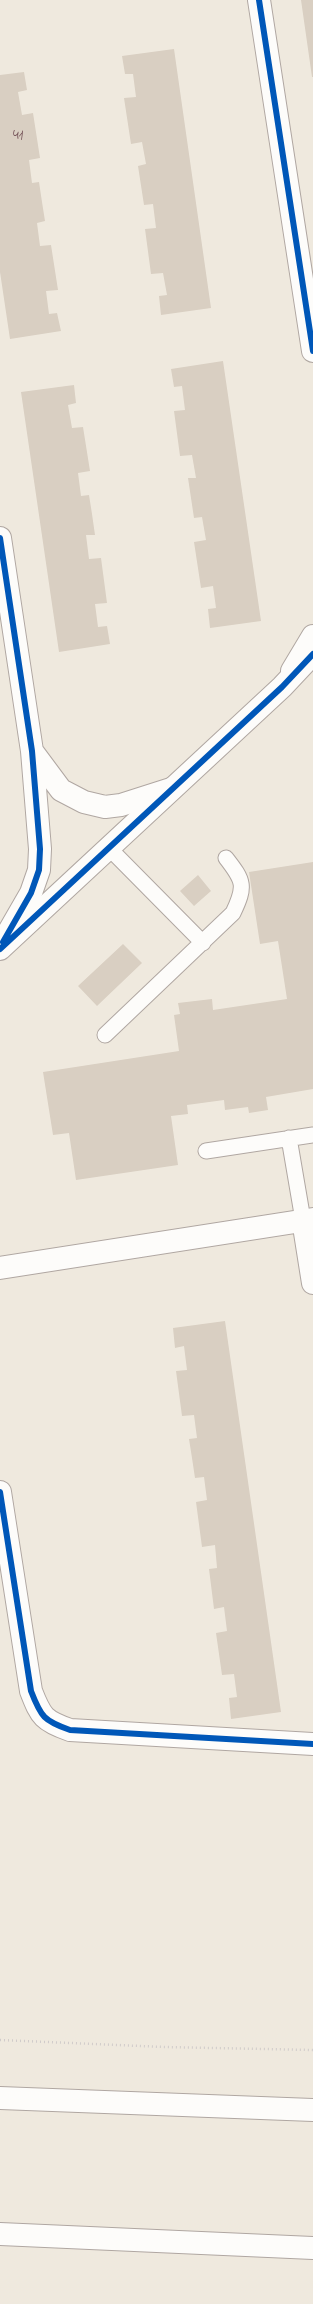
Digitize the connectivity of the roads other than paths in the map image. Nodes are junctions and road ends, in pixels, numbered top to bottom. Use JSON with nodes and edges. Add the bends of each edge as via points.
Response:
{"nodes":[{"id":1,"x":259,"y":0,"type":"edge"},
{"id":2,"x":313,"y":351,"type":"edge"},
{"id":3,"x":0,"y":538,"type":"edge"},
{"id":4,"x":313,"y":636,"type":"edge"},
{"id":5,"x":313,"y":654,"type":"edge"},
{"id":6,"x":313,"y":664,"type":"edge"},
{"id":7,"x":282,"y":686,"type":"junction"},
{"id":8,"x":32,"y":751,"type":"junction"},
{"id":9,"x":171,"y":789,"type":"junction"},
{"id":10,"x":109,"y":848,"type":"junction"},
{"id":11,"x":226,"y":858,"type":"dead end"},
{"id":12,"x":203,"y":943,"type":"junction"},
{"id":13,"x":0,"y":948,"type":"edge"},
{"id":14,"x":105,"y":1035,"type":"dead end"},
{"id":15,"x":313,"y":1134,"type":"edge"},
{"id":16,"x":289,"y":1138,"type":"junction"},
{"id":17,"x":206,"y":1151,"type":"dead end"},
{"id":18,"x":308,"y":1220,"type":"edge"},
{"id":19,"x":0,"y":1268,"type":"edge"},
{"id":20,"x":313,"y":1283,"type":"edge"},
{"id":21,"x":0,"y":1492,"type":"edge"},
{"id":22,"x":313,"y":1744,"type":"edge"},
{"id":23,"x":0,"y":2098,"type":"edge"},
{"id":24,"x":313,"y":2110,"type":"edge"},
{"id":25,"x":0,"y":2234,"type":"edge"},
{"id":26,"x":313,"y":2248,"type":"edge"}],
"edges":[{"from":1,"to":2,"type":"street"},
{"from":3,"to":8,"type":"street"},
{"from":4,"to":7,"type":"street"},
{"from":5,"to":7,"type":"street"},
{"from":6,"to":7,"type":"street"},
{"from":7,"to":9,"type":"street"},
{"from":8,"to":9,"type":"street","via":[[61,790],[84,802],[105,807],[121,805]]},
{"from":8,"to":13,"type":"street","via":[[40,849],[39,870],[31,893]]},
{"from":9,"to":10,"type":"street"},
{"from":10,"to":12,"type":"lane"},
{"from":10,"to":13,"type":"street"},
{"from":11,"to":12,"type":"lane","via":[[240,877],[242,896],[233,913]]},
{"from":12,"to":14,"type":"lane"},
{"from":15,"to":16,"type":"lane"},
{"from":16,"to":17,"type":"lane"},
{"from":16,"to":18,"type":"lane"},
{"from":18,"to":19,"type":"street"},
{"from":18,"to":20,"type":"street"},
{"from":21,"to":22,"type":"street","via":[[31,1691],[38,1711],[51,1724],[70,1730]]},
{"from":23,"to":24,"type":"street"},
{"from":25,"to":26,"type":"street"}]}
